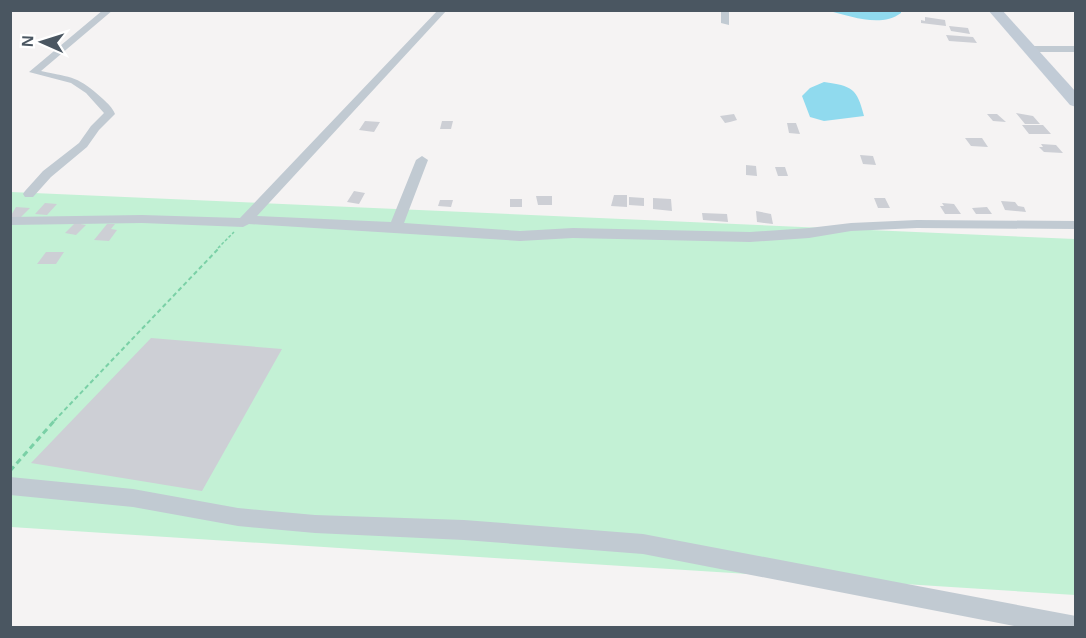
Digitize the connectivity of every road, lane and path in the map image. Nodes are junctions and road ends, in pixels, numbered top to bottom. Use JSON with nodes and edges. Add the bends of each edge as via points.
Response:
{"nodes":[{"id":1,"x":110,"y":10,"type":"edge"},
{"id":2,"x":443,"y":10,"type":"edge"},
{"id":3,"x":725,"y":10,"type":"edge"},
{"id":4,"x":994,"y":10,"type":"edge"},
{"id":5,"x":726,"y":23,"type":"dead end"},
{"id":6,"x":1028,"y":49,"type":"junction"},
{"id":7,"x":1076,"y":49,"type":"edge"},
{"id":8,"x":1076,"y":102,"type":"edge"},
{"id":9,"x":422,"y":160,"type":"dead end"},
{"id":10,"x":29,"y":194,"type":"dead end"},
{"id":11,"x":10,"y":221,"type":"edge"},
{"id":12,"x":245,"y":222,"type":"junction"},
{"id":13,"x":1076,"y":225,"type":"edge"},
{"id":14,"x":396,"y":227,"type":"junction"},
{"id":15,"x":10,"y":471,"type":"edge"},
{"id":16,"x":10,"y":486,"type":"edge"},
{"id":17,"x":1076,"y":627,"type":"edge"}],
"edges":[{"from":1,"to":10,"type":"street","via":[[34,72],[71,78],[84,85],[110,114],[83,145]]},
{"from":2,"to":12,"type":"street"},
{"from":3,"to":5,"type":"street"},
{"from":4,"to":6,"type":"main road"},
{"from":6,"to":7,"type":"street"},
{"from":6,"to":8,"type":"main road"},
{"from":9,"to":14,"type":"street"},
{"from":11,"to":12,"type":"street"},
{"from":12,"to":14,"type":"street"},
{"from":12,"to":15,"type":"path"},
{"from":13,"to":14,"type":"street","via":[[851,226],[750,237],[573,233],[501,236]]},
{"from":16,"to":17,"type":"street","via":[[133,498],[238,517],[643,544]]}]}
